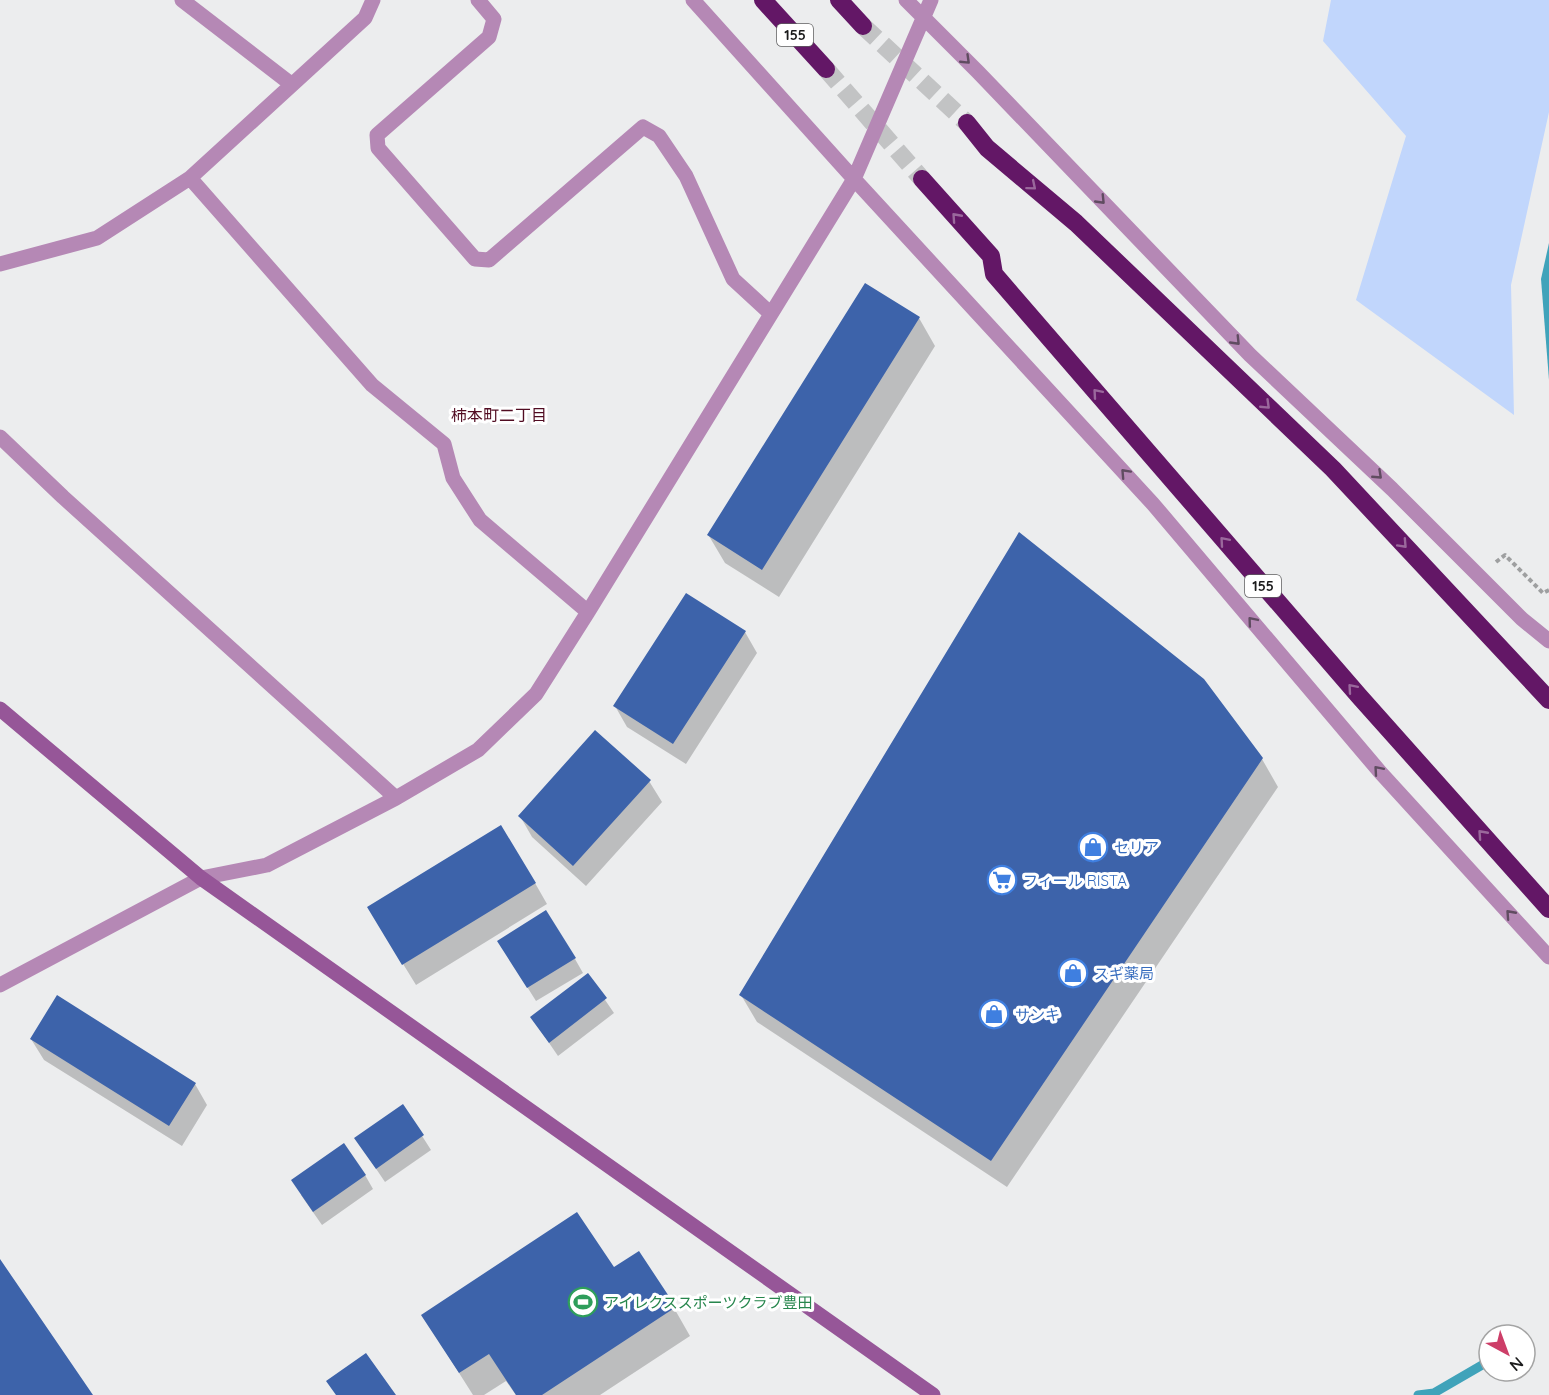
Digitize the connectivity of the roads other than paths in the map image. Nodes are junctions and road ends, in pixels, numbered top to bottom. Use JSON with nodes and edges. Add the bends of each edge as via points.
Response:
{"nodes":[{"id":1,"x":182,"y":0,"type":"edge"},
{"id":2,"x":373,"y":0,"type":"edge"},
{"id":3,"x":478,"y":0,"type":"edge"},
{"id":4,"x":693,"y":0,"type":"edge"},
{"id":5,"x":763,"y":0,"type":"edge"},
{"id":6,"x":839,"y":0,"type":"edge"},
{"id":7,"x":906,"y":0,"type":"edge"},
{"id":8,"x":931,"y":0,"type":"edge"},
{"id":9,"x":924,"y":19,"type":"junction"},
{"id":10,"x":863,"y":26,"type":"tunnel mouth"},
{"id":11,"x":826,"y":69,"type":"tunnel mouth"},
{"id":12,"x":291,"y":84,"type":"junction"},
{"id":13,"x":967,"y":123,"type":"tunnel mouth"},
{"id":14,"x":190,"y":178,"type":"junction"},
{"id":15,"x":854,"y":179,"type":"junction"},
{"id":16,"x":922,"y":179,"type":"tunnel mouth"},
{"id":17,"x":0,"y":264,"type":"edge"},
{"id":18,"x":771,"y":314,"type":"junction"},
{"id":19,"x":0,"y":437,"type":"edge"},
{"id":20,"x":588,"y":612,"type":"junction"},
{"id":21,"x":1549,"y":641,"type":"edge"},
{"id":22,"x":1549,"y":700,"type":"edge"},
{"id":23,"x":0,"y":709,"type":"edge"},
{"id":24,"x":396,"y":798,"type":"junction"},
{"id":25,"x":201,"y":878,"type":"junction"},
{"id":26,"x":1549,"y":909,"type":"edge"},
{"id":27,"x":1549,"y":957,"type":"edge"},
{"id":28,"x":0,"y":985,"type":"edge"},
{"id":29,"x":933,"y":1395,"type":"edge"}],
"edges":[{"from":1,"to":12,"type":"street"},
{"from":2,"to":12,"type":"street","via":[[364,18]]},
{"from":3,"to":18,"type":"street","via":[[494,19],[489,37],[377,135],[378,148],[475,259],[489,260],[643,127],[659,136],[686,176],[733,279]]},
{"from":4,"to":15,"type":"street"},
{"from":5,"to":11,"type":"highway","number":"155"},
{"from":6,"to":10,"type":"highway"},
{"from":7,"to":9,"type":"street"},
{"from":8,"to":9,"type":"street"},
{"from":9,"to":15,"type":"street"},
{"from":9,"to":21,"type":"street","one_way":true,"via":[[1250,355]]},
{"from":12,"to":14,"type":"street"},
{"from":13,"to":22,"type":"highway","one_way":true,"via":[[987,148],[1076,223],[1333,469]]},
{"from":14,"to":17,"type":"street","via":[[97,237]]},
{"from":14,"to":20,"type":"street","via":[[372,385],[444,444],[453,478],[480,520]]},
{"from":15,"to":18,"type":"street"},
{"from":27,"to":15,"type":"street","one_way":true,"via":[[1380,772],[1153,504]]},
{"from":26,"to":16,"type":"highway","number":"155","one_way":true,"via":[[994,274],[991,256]]},
{"from":18,"to":20,"type":"street"},
{"from":19,"to":24,"type":"street"},
{"from":20,"to":24,"type":"street","via":[[536,694],[478,750]]},
{"from":23,"to":25,"type":"street"},
{"from":24,"to":25,"type":"street","via":[[267,865]]},
{"from":25,"to":28,"type":"street"},
{"from":25,"to":29,"type":"street"}]}
